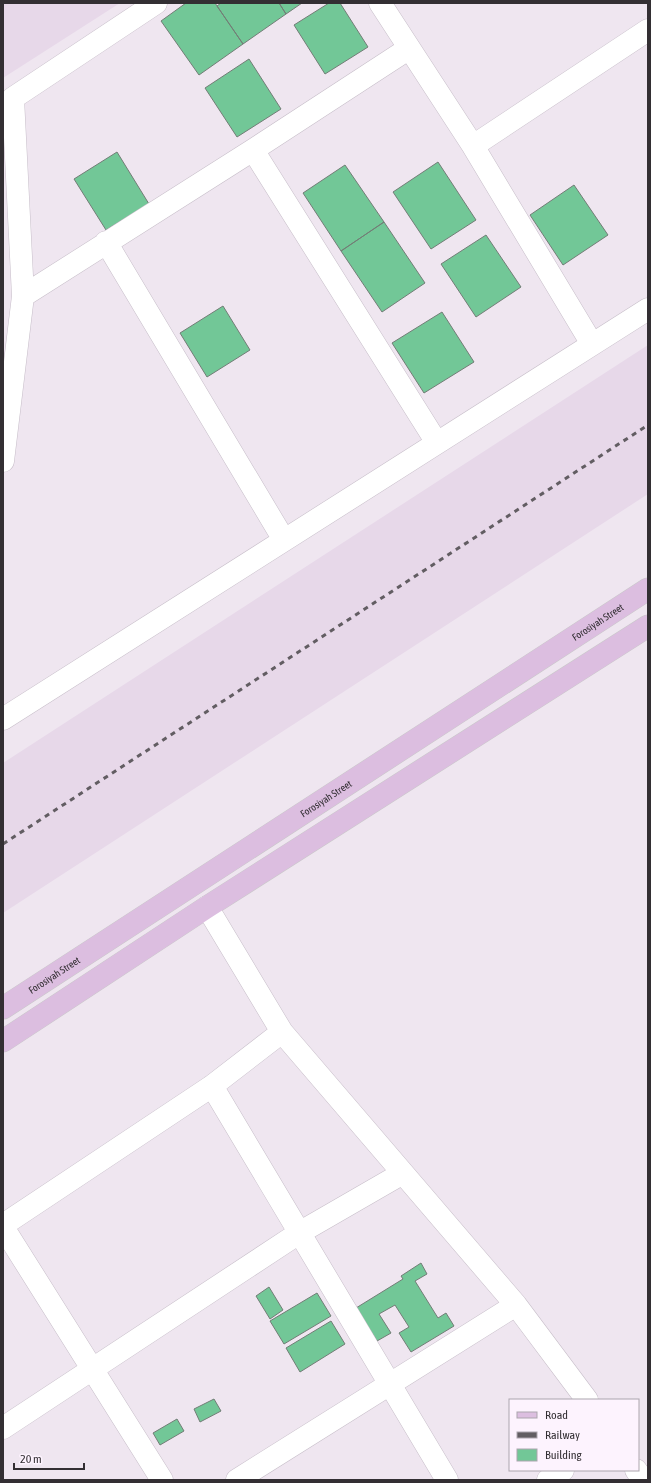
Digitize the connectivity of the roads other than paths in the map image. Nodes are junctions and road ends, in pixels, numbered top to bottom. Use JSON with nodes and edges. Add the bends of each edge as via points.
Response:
{"nodes":[{"id":1,"x":156,"y":3,"type":"edge"},
{"id":2,"x":380,"y":3,"type":"edge"},
{"id":3,"x":648,"y":30,"type":"edge"},
{"id":4,"x":408,"y":49,"type":"junction"},
{"id":5,"x":473,"y":146,"type":"junction"},
{"id":6,"x":253,"y":150,"type":"junction"},
{"id":7,"x":106,"y":242,"type":"junction"},
{"id":8,"x":22,"y":296,"type":"junction"},
{"id":9,"x":648,"y":308,"type":"edge"},
{"id":10,"x":592,"y":344,"type":"junction"},
{"id":11,"x":437,"y":443,"type":"junction"},
{"id":12,"x":3,"y":459,"type":"edge"},
{"id":13,"x":284,"y":540,"type":"junction"},
{"id":14,"x":648,"y":589,"type":"edge"},
{"id":15,"x":648,"y":626,"type":"edge"},
{"id":16,"x":3,"y":719,"type":"edge"},
{"id":17,"x":207,"y":907,"type":"junction"},
{"id":18,"x":3,"y":1008,"type":"edge"},
{"id":19,"x":282,"y":1032,"type":"junction"},
{"id":20,"x":3,"y":1041,"type":"edge"},
{"id":21,"x":212,"y":1086,"type":"junction"},
{"id":22,"x":403,"y":1173,"type":"junction"},
{"id":23,"x":3,"y":1226,"type":"edge"},
{"id":24,"x":300,"y":1233,"type":"junction"},
{"id":25,"x":516,"y":1305,"type":"junction"},
{"id":26,"x":92,"y":1370,"type":"junction"},
{"id":27,"x":390,"y":1384,"type":"junction"},
{"id":28,"x":586,"y":1399,"type":"edge"},
{"id":29,"x":3,"y":1428,"type":"edge"},
{"id":30,"x":562,"y":1471,"type":"edge"},
{"id":31,"x":637,"y":1471,"type":"edge"},
{"id":32,"x":162,"y":1480,"type":"edge"},
{"id":33,"x":237,"y":1480,"type":"edge"},
{"id":34,"x":447,"y":1480,"type":"edge"},
{"id":35,"x":548,"y":1480,"type":"edge"},
{"id":36,"x":643,"y":1480,"type":"edge"}],
"edges":[{"from":1,"to":8,"type":"street","via":[[13,98]]},
{"from":2,"to":4,"type":"street"},
{"from":3,"to":5,"type":"street"},
{"from":4,"to":5,"type":"street"},
{"from":4,"to":6,"type":"street"},
{"from":5,"to":10,"type":"street"},
{"from":6,"to":7,"type":"street"},
{"from":6,"to":11,"type":"street"},
{"from":7,"to":8,"type":"street"},
{"from":7,"to":13,"type":"street"},
{"from":8,"to":12,"type":"street"},
{"from":9,"to":10,"type":"street"},
{"from":10,"to":11,"type":"street"},
{"from":11,"to":13,"type":"street"},
{"from":13,"to":16,"type":"street"},
{"from":14,"to":18,"type":"main road","name":"Forosiyah Street"},
{"from":15,"to":17,"type":"main road"},
{"from":17,"to":19,"type":"street"},
{"from":17,"to":20,"type":"main road"},
{"from":19,"to":21,"type":"street"},
{"from":19,"to":22,"type":"street"},
{"from":21,"to":23,"type":"street"},
{"from":21,"to":24,"type":"street"},
{"from":22,"to":24,"type":"street"},
{"from":22,"to":25,"type":"street"},
{"from":23,"to":26,"type":"street"},
{"from":24,"to":26,"type":"street"},
{"from":24,"to":27,"type":"street"},
{"from":25,"to":27,"type":"street"},
{"from":25,"to":28,"type":"street"},
{"from":26,"to":29,"type":"street"},
{"from":26,"to":32,"type":"street"},
{"from":27,"to":33,"type":"street"},
{"from":27,"to":34,"type":"street"},
{"from":30,"to":35,"type":"street"},
{"from":31,"to":36,"type":"street"}]}
